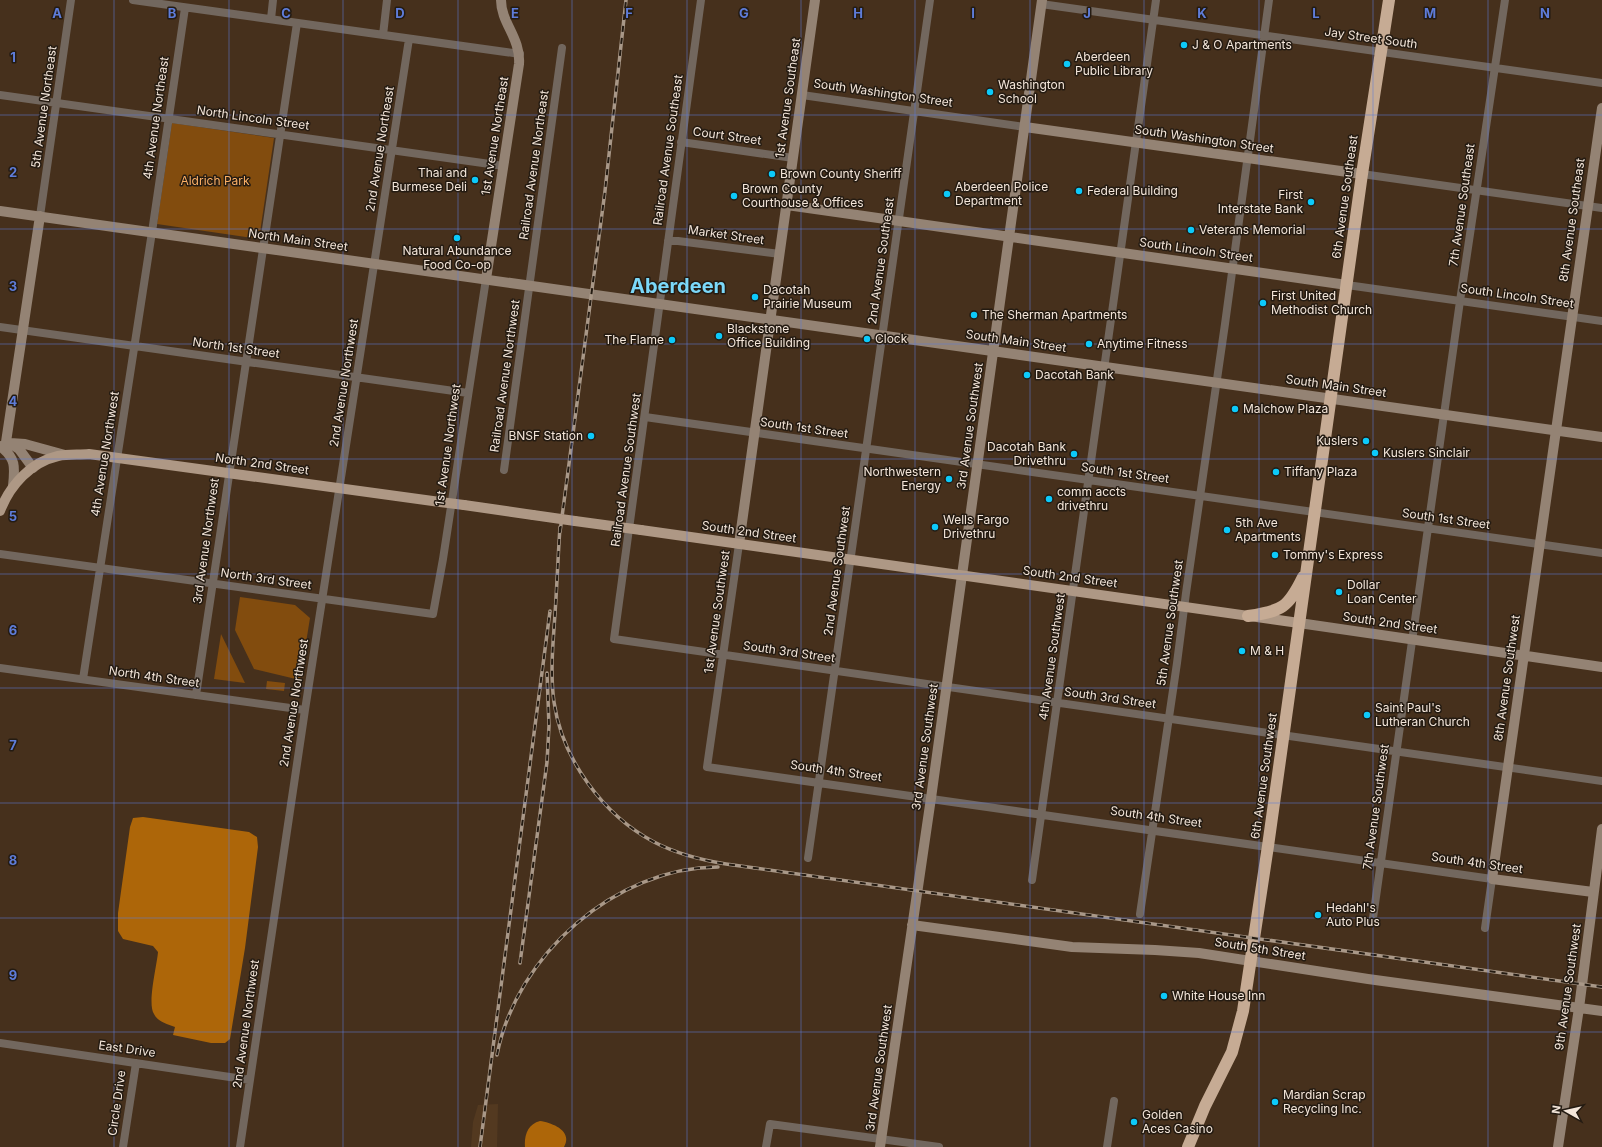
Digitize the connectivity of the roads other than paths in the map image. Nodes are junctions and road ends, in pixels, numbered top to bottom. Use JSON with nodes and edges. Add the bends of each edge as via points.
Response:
{"nodes":[{"id":1,"x":71,"y":0,"type":"edge"},
{"id":2,"x":133,"y":0,"type":"edge"},
{"id":3,"x":273,"y":0,"type":"edge"},
{"id":4,"x":387,"y":0,"type":"edge"},
{"id":5,"x":501,"y":0,"type":"edge"},
{"id":6,"x":701,"y":0,"type":"edge"},
{"id":7,"x":815,"y":0,"type":"edge"},
{"id":8,"x":930,"y":0,"type":"edge"},
{"id":9,"x":1156,"y":0,"type":"edge"},
{"id":10,"x":1269,"y":0,"type":"edge"},
{"id":11,"x":1389,"y":0,"type":"edge"},
{"id":12,"x":1505,"y":0,"type":"edge"},
{"id":13,"x":160,"y":2,"type":"edge"},
{"id":14,"x":1042,"y":2,"type":"edge"},
{"id":15,"x":185,"y":8,"type":"junction"},
{"id":16,"x":271,"y":19,"type":"junction"},
{"id":17,"x":1154,"y":19,"type":"junction"},
{"id":18,"x":297,"y":23,"type":"junction"},
{"id":19,"x":1264,"y":34,"type":"junction"},
{"id":20,"x":382,"y":35,"type":"junction"},
{"id":21,"x":409,"y":39,"type":"junction"},
{"id":22,"x":562,"y":48,"type":"dead end"},
{"id":23,"x":1381,"y":52,"type":"junction"},
{"id":24,"x":520,"y":54,"type":"junction"},
{"id":25,"x":1495,"y":68,"type":"junction"},
{"id":26,"x":1602,"y":83,"type":"edge"},
{"id":27,"x":0,"y":95,"type":"edge"},
{"id":28,"x":802,"y":95,"type":"junction"},
{"id":29,"x":56,"y":103,"type":"junction"},
{"id":30,"x":1602,"y":108,"type":"edge"},
{"id":31,"x":915,"y":111,"type":"junction"},
{"id":32,"x":168,"y":119,"type":"junction"},
{"id":33,"x":1025,"y":127,"type":"junction"},
{"id":34,"x":280,"y":134,"type":"junction"},
{"id":35,"x":681,"y":142,"type":"junction"},
{"id":36,"x":1137,"y":143,"type":"junction"},
{"id":37,"x":392,"y":150,"type":"junction"},
{"id":38,"x":793,"y":158,"type":"junction"},
{"id":39,"x":1248,"y":159,"type":"junction"},
{"id":40,"x":504,"y":166,"type":"junction"},
{"id":41,"x":1362,"y":174,"type":"junction"},
{"id":42,"x":1476,"y":190,"type":"junction"},
{"id":43,"x":787,"y":205,"type":"junction"},
{"id":44,"x":1587,"y":206,"type":"junction"},
{"id":45,"x":1602,"y":208,"type":"edge"},
{"id":46,"x":0,"y":211,"type":"edge"},
{"id":47,"x":40,"y":216,"type":"junction"},
{"id":48,"x":899,"y":221,"type":"junction"},
{"id":49,"x":152,"y":232,"type":"junction"},
{"id":50,"x":1010,"y":237,"type":"junction"},
{"id":51,"x":668,"y":241,"type":"junction"},
{"id":52,"x":262,"y":248,"type":"junction"},
{"id":53,"x":1121,"y":253,"type":"junction"},
{"id":54,"x":780,"y":254,"type":"junction"},
{"id":55,"x":374,"y":263,"type":"junction"},
{"id":56,"x":1233,"y":269,"type":"junction"},
{"id":57,"x":486,"y":279,"type":"junction"},
{"id":58,"x":530,"y":285,"type":"junction"},
{"id":59,"x":1347,"y":285,"type":"junction"},
{"id":60,"x":592,"y":294,"type":"joint"},
{"id":61,"x":1460,"y":301,"type":"junction"},
{"id":62,"x":660,"y":303,"type":"junction"},
{"id":63,"x":1572,"y":317,"type":"junction"},
{"id":64,"x":771,"y":319,"type":"junction"},
{"id":65,"x":1602,"y":321,"type":"edge"},
{"id":66,"x":0,"y":326,"type":"edge"},
{"id":67,"x":23,"y":330,"type":"junction"},
{"id":68,"x":883,"y":335,"type":"junction"},
{"id":69,"x":134,"y":345,"type":"junction"},
{"id":70,"x":994,"y":350,"type":"junction"},
{"id":71,"x":245,"y":361,"type":"junction"},
{"id":72,"x":1106,"y":367,"type":"junction"},
{"id":73,"x":356,"y":377,"type":"junction"},
{"id":74,"x":1217,"y":382,"type":"junction"},
{"id":75,"x":468,"y":393,"type":"junction"},
{"id":76,"x":1331,"y":399,"type":"junction"},
{"id":77,"x":1444,"y":415,"type":"junction"},
{"id":78,"x":645,"y":417,"type":"junction"},
{"id":79,"x":10,"y":419,"type":"junction"},
{"id":80,"x":1556,"y":431,"type":"junction"},
{"id":81,"x":756,"y":433,"type":"junction"},
{"id":82,"x":1602,"y":437,"type":"edge"},
{"id":83,"x":4,"y":443,"type":"edge"},
{"id":84,"x":25,"y":444,"type":"junction"},
{"id":85,"x":867,"y":449,"type":"junction"},
{"id":86,"x":65,"y":455,"type":"junction"},
{"id":87,"x":117,"y":457,"type":"junction"},
{"id":88,"x":977,"y":464,"type":"junction"},
{"id":89,"x":33,"y":468,"type":"junction"},
{"id":90,"x":504,"y":470,"type":"dead end"},
{"id":91,"x":228,"y":472,"type":"junction"},
{"id":92,"x":1089,"y":480,"type":"junction"},
{"id":93,"x":13,"y":486,"type":"junction"},
{"id":94,"x":339,"y":488,"type":"junction"},
{"id":95,"x":1200,"y":495,"type":"junction"},
{"id":96,"x":0,"y":511,"type":"edge"},
{"id":97,"x":1315,"y":512,"type":"junction"},
{"id":98,"x":533,"y":515,"type":"joint"},
{"id":99,"x":1428,"y":528,"type":"junction"},
{"id":100,"x":739,"y":544,"type":"junction"},
{"id":101,"x":1539,"y":544,"type":"junction"},
{"id":102,"x":1602,"y":553,"type":"edge"},
{"id":103,"x":0,"y":554,"type":"edge"},
{"id":104,"x":851,"y":560,"type":"junction"},
{"id":105,"x":1307,"y":567,"type":"junction"},
{"id":106,"x":100,"y":568,"type":"junction"},
{"id":107,"x":961,"y":575,"type":"junction"},
{"id":108,"x":212,"y":583,"type":"junction"},
{"id":109,"x":1074,"y":591,"type":"junction"},
{"id":110,"x":322,"y":599,"type":"junction"},
{"id":111,"x":1185,"y":607,"type":"junction"},
{"id":112,"x":433,"y":614,"type":"joint"},
{"id":113,"x":1248,"y":616,"type":"junction"},
{"id":114,"x":1299,"y":623,"type":"junction"},
{"id":115,"x":614,"y":639,"type":"joint"},
{"id":116,"x":1412,"y":640,"type":"junction"},
{"id":117,"x":724,"y":655,"type":"junction"},
{"id":118,"x":1523,"y":656,"type":"junction"},
{"id":119,"x":1602,"y":667,"type":"edge"},
{"id":120,"x":0,"y":668,"type":"edge"},
{"id":121,"x":835,"y":671,"type":"junction"},
{"id":122,"x":83,"y":679,"type":"junction"},
{"id":123,"x":946,"y":687,"type":"junction"},
{"id":124,"x":196,"y":695,"type":"junction"},
{"id":125,"x":1058,"y":702,"type":"junction"},
{"id":126,"x":305,"y":710,"type":"junction"},
{"id":127,"x":1169,"y":719,"type":"junction"},
{"id":128,"x":1283,"y":735,"type":"junction"},
{"id":129,"x":1396,"y":751,"type":"junction"},
{"id":130,"x":707,"y":767,"type":"joint"},
{"id":131,"x":1508,"y":767,"type":"junction"},
{"id":132,"x":1602,"y":781,"type":"edge"},
{"id":133,"x":819,"y":782,"type":"junction"},
{"id":134,"x":931,"y":798,"type":"junction"},
{"id":135,"x":1042,"y":814,"type":"junction"},
{"id":136,"x":1602,"y":829,"type":"edge"},
{"id":137,"x":1153,"y":830,"type":"junction"},
{"id":138,"x":1268,"y":846,"type":"junction"},
{"id":139,"x":808,"y":858,"type":"dead end"},
{"id":140,"x":1380,"y":862,"type":"junction"},
{"id":141,"x":1492,"y":879,"type":"junction"},
{"id":142,"x":1032,"y":880,"type":"dead end"},
{"id":143,"x":1598,"y":893,"type":"edge"},
{"id":144,"x":1140,"y":914,"type":"dead end"},
{"id":145,"x":1373,"y":918,"type":"dead end"},
{"id":146,"x":912,"y":925,"type":"junction"},
{"id":147,"x":1485,"y":928,"type":"dead end"},
{"id":148,"x":1251,"y":960,"type":"junction"},
{"id":149,"x":1578,"y":1008,"type":"junction"},
{"id":150,"x":1602,"y":1011,"type":"edge"},
{"id":151,"x":0,"y":1043,"type":"edge"},
{"id":152,"x":136,"y":1063,"type":"junction"},
{"id":153,"x":250,"y":1080,"type":"junction"},
{"id":154,"x":1114,"y":1101,"type":"dead end"},
{"id":155,"x":881,"y":1143,"type":"edge"},
{"id":156,"x":123,"y":1147,"type":"edge"},
{"id":157,"x":240,"y":1147,"type":"edge"},
{"id":158,"x":766,"y":1147,"type":"edge"},
{"id":159,"x":939,"y":1147,"type":"edge"},
{"id":160,"x":1107,"y":1147,"type":"edge"},
{"id":161,"x":1188,"y":1147,"type":"edge"},
{"id":162,"x":1558,"y":1147,"type":"edge"}],
"edges":[{"from":1,"to":29,"type":"street","name":"5th Avenue Northeast"},
{"from":2,"to":13,"type":"street"},
{"from":3,"to":16,"type":"street"},
{"from":4,"to":20,"type":"street"},
{"from":5,"to":24,"type":"street","name":"1st Avenue Northeast","via":[[502,11]]},
{"from":6,"to":35,"type":"street","name":"Railroad Avenue Southeast"},
{"from":7,"to":28,"type":"street","name":"1st Avenue Southeast"},
{"from":8,"to":31,"type":"street","name":"2nd Avenue Southeast"},
{"from":9,"to":17,"type":"street","name":"4th Avenue Southwest"},
{"from":10,"to":19,"type":"street","name":"5th Avenue Southwest"},
{"from":11,"to":23,"type":"highway","name":"6th Avenue Southeast"},
{"from":12,"to":25,"type":"street","name":"7th Avenue Southeast"},
{"from":13,"to":15,"type":"street"},
{"from":14,"to":17,"type":"street","name":"Jay Street South"},
{"from":14,"to":33,"type":"street","name":"3rd Avenue Southwest"},
{"from":15,"to":16,"type":"street"},
{"from":15,"to":32,"type":"street","name":"4th Avenue Northeast"},
{"from":16,"to":18,"type":"street"},
{"from":17,"to":19,"type":"street","name":"Jay Street South"},
{"from":17,"to":36,"type":"street","name":"4th Avenue Southwest"},
{"from":18,"to":20,"type":"street"},
{"from":18,"to":34,"type":"street","name":"3rd Avenue Northwest"},
{"from":19,"to":23,"type":"street","name":"Jay Street South"},
{"from":19,"to":39,"type":"street","name":"5th Avenue Southwest"},
{"from":20,"to":21,"type":"street"},
{"from":21,"to":24,"type":"street"},
{"from":21,"to":37,"type":"street","name":"2nd Avenue Northeast"},
{"from":22,"to":58,"type":"street","name":"Railroad Avenue Northeast"},
{"from":23,"to":25,"type":"street","name":"Jay Street South"},
{"from":23,"to":41,"type":"highway","name":"6th Avenue Southeast"},
{"from":24,"to":40,"type":"street","name":"1st Avenue Northeast"},
{"from":25,"to":26,"type":"street","name":"Jay Street South"},
{"from":25,"to":42,"type":"street","name":"7th Avenue Southeast"},
{"from":27,"to":29,"type":"street","name":"North Lincoln Street"},
{"from":28,"to":31,"type":"street","name":"South Washington Street"},
{"from":28,"to":38,"type":"street","name":"1st Avenue Southeast"},
{"from":29,"to":32,"type":"street","name":"North Lincoln Street"},
{"from":29,"to":47,"type":"street","name":"5th Avenue Northeast"},
{"from":30,"to":44,"type":"street","name":"8th Avenue Southeast"},
{"from":31,"to":33,"type":"street","name":"South Washington Street"},
{"from":31,"to":48,"type":"street","name":"2nd Avenue Southeast"},
{"from":32,"to":34,"type":"street","name":"North Lincoln Street"},
{"from":32,"to":49,"type":"street","name":"4th Avenue Northeast"},
{"from":33,"to":36,"type":"street","name":"South Washington Street"},
{"from":33,"to":50,"type":"street","name":"3rd Avenue Southwest"},
{"from":34,"to":37,"type":"street","name":"North Lincoln Street"},
{"from":34,"to":52,"type":"street","name":"3rd Avenue Northwest"},
{"from":35,"to":38,"type":"street","name":"Court Street"},
{"from":35,"to":51,"type":"street","name":"Railroad Avenue Southeast"},
{"from":36,"to":39,"type":"street","name":"South Washington Street"},
{"from":36,"to":53,"type":"street","name":"4th Avenue Southwest"},
{"from":37,"to":40,"type":"street","name":"North Lincoln Street"},
{"from":37,"to":55,"type":"street","name":"2nd Avenue Northeast"},
{"from":38,"to":43,"type":"street","name":"1st Avenue Southeast"},
{"from":39,"to":41,"type":"street","name":"South Washington Street"},
{"from":39,"to":56,"type":"street","name":"5th Avenue Southwest"},
{"from":40,"to":57,"type":"street","name":"1st Avenue Northeast"},
{"from":41,"to":42,"type":"street","name":"South Washington Street"},
{"from":41,"to":59,"type":"highway","name":"6th Avenue Southeast"},
{"from":42,"to":44,"type":"street","name":"South Washington Street"},
{"from":42,"to":61,"type":"street","name":"7th Avenue Southeast"},
{"from":43,"to":48,"type":"street","name":"South Lincoln Street"},
{"from":43,"to":54,"type":"street","name":"1st Avenue Southeast"},
{"from":44,"to":45,"type":"street","name":"South Washington Street"},
{"from":44,"to":63,"type":"street","name":"8th Avenue Southeast"},
{"from":46,"to":47,"type":"street","name":"North Main Street"},
{"from":47,"to":49,"type":"street","name":"North Main Street"},
{"from":47,"to":67,"type":"street"},
{"from":48,"to":50,"type":"street","name":"South Lincoln Street"},
{"from":48,"to":68,"type":"street","name":"2nd Avenue Southeast"},
{"from":49,"to":52,"type":"street","name":"North Main Street"},
{"from":49,"to":69,"type":"street","name":"4th Avenue Northwest"},
{"from":50,"to":53,"type":"street","name":"South Lincoln Street"},
{"from":50,"to":70,"type":"street","name":"3rd Avenue Southwest"},
{"from":51,"to":54,"type":"street","name":"Market Street"},
{"from":51,"to":62,"type":"street","name":"Railroad Avenue Southeast"},
{"from":52,"to":55,"type":"street","name":"North Main Street"},
{"from":52,"to":71,"type":"street","name":"3rd Avenue Northwest"},
{"from":53,"to":56,"type":"street","name":"South Lincoln Street"},
{"from":53,"to":72,"type":"street","name":"4th Avenue Southwest"},
{"from":54,"to":64,"type":"street","name":"1st Avenue Southeast"},
{"from":55,"to":57,"type":"street","name":"North Main Street"},
{"from":55,"to":73,"type":"street","name":"2nd Avenue Northwest"},
{"from":56,"to":59,"type":"street","name":"South Lincoln Street"},
{"from":56,"to":74,"type":"street","name":"5th Avenue Southwest"},
{"from":57,"to":58,"type":"street","name":"North Main Street"},
{"from":57,"to":75,"type":"street","name":"1st Avenue Northwest"},
{"from":58,"to":60,"type":"street","name":"North Main Street"},
{"from":58,"to":90,"type":"street","name":"Railroad Avenue Northwest"},
{"from":59,"to":61,"type":"street","name":"South Lincoln Street"},
{"from":59,"to":76,"type":"highway","name":"6th Avenue Southeast"},
{"from":60,"to":62,"type":"street","name":"South Main Street"},
{"from":61,"to":63,"type":"street","name":"South Lincoln Street"},
{"from":61,"to":77,"type":"street","name":"7th Avenue Southeast"},
{"from":62,"to":64,"type":"street","name":"South Main Street"},
{"from":62,"to":78,"type":"street","name":"Railroad Avenue Southwest"},
{"from":63,"to":65,"type":"street","name":"South Lincoln Street"},
{"from":63,"to":80,"type":"street","name":"8th Avenue Southeast"},
{"from":64,"to":68,"type":"street","name":"South Main Street"},
{"from":64,"to":81,"type":"street","name":"1st Avenue Southwest"},
{"from":66,"to":67,"type":"street","name":"North 1st Street"},
{"from":67,"to":69,"type":"street","name":"North 1st Street"},
{"from":67,"to":79,"type":"street"},
{"from":68,"to":70,"type":"street","name":"South Main Street"},
{"from":68,"to":85,"type":"street","name":"2nd Avenue Southwest"},
{"from":69,"to":71,"type":"street","name":"North 1st Street"},
{"from":69,"to":87,"type":"street","name":"4th Avenue Northwest"},
{"from":70,"to":72,"type":"street","name":"South Main Street"},
{"from":70,"to":88,"type":"street","name":"3rd Avenue Southwest"},
{"from":71,"to":73,"type":"street","name":"North 1st Street"},
{"from":71,"to":91,"type":"street","name":"3rd Avenue Northwest"},
{"from":72,"to":74,"type":"street","name":"South Main Street"},
{"from":72,"to":92,"type":"street","name":"4th Avenue Southwest"},
{"from":73,"to":75,"type":"street","name":"North 1st Street"},
{"from":73,"to":94,"type":"street","name":"2nd Avenue Northwest"},
{"from":74,"to":76,"type":"street","name":"South Main Street"},
{"from":74,"to":95,"type":"street","name":"5th Avenue Southwest"},
{"from":75,"to":112,"type":"street","name":"1st Avenue Northwest"},
{"from":76,"to":77,"type":"street","name":"South Main Street"},
{"from":76,"to":97,"type":"highway","name":"6th Avenue Southwest"},
{"from":77,"to":80,"type":"street","name":"South Main Street"},
{"from":77,"to":99,"type":"street","name":"7th Avenue Southwest"},
{"from":78,"to":81,"type":"street","name":"South 1st Street"},
{"from":78,"to":115,"type":"street","name":"Railroad Avenue Southwest"},
{"from":79,"to":83,"type":"street"},
{"from":79,"to":84,"type":"street","via":[[9,429],[12,436]]},
{"from":80,"to":82,"type":"street","name":"South Main Street"},
{"from":80,"to":101,"type":"street","name":"8th Avenue Southwest"},
{"from":81,"to":85,"type":"street","name":"South 1st Street"},
{"from":81,"to":100,"type":"street","name":"1st Avenue Southwest"},
{"from":83,"to":84,"type":"street"},
{"from":83,"to":89,"type":"street","via":[[19,449]]},
{"from":83,"to":93,"type":"street","via":[[14,463]]},
{"from":84,"to":86,"type":"street"},
{"from":85,"to":88,"type":"street","name":"South 1st Street"},
{"from":85,"to":104,"type":"street","name":"2nd Avenue Southwest"},
{"from":86,"to":87,"type":"main road","name":"North 2nd Street"},
{"from":86,"to":89,"type":"main road","name":"North 2nd Street"},
{"from":87,"to":91,"type":"main road","name":"North 2nd Street"},
{"from":87,"to":106,"type":"street","name":"4th Avenue Northwest"},
{"from":88,"to":92,"type":"street","name":"South 1st Street"},
{"from":88,"to":107,"type":"street","name":"3rd Avenue Southwest"},
{"from":89,"to":93,"type":"main road","name":"North 2nd Street"},
{"from":91,"to":94,"type":"main road","name":"North 2nd Street"},
{"from":91,"to":108,"type":"street","name":"3rd Avenue Northwest"},
{"from":92,"to":95,"type":"street","name":"South 1st Street"},
{"from":92,"to":109,"type":"street","name":"4th Avenue Southwest"},
{"from":93,"to":96,"type":"main road"},
{"from":94,"to":98,"type":"main road","name":"North 2nd Street","bridge":true},
{"from":94,"to":110,"type":"street","name":"2nd Avenue Northwest"},
{"from":95,"to":97,"type":"street","name":"South 1st Street"},
{"from":95,"to":111,"type":"street","name":"5th Avenue Southwest"},
{"from":97,"to":99,"type":"street","name":"South 1st Street"},
{"from":97,"to":105,"type":"highway","name":"6th Avenue Southwest"},
{"from":98,"to":100,"type":"main road","name":"South 2nd Street","bridge":true},
{"from":99,"to":101,"type":"street","name":"South 1st Street"},
{"from":99,"to":116,"type":"street","name":"7th Avenue Southwest"},
{"from":100,"to":104,"type":"main road","name":"South 2nd Street"},
{"from":100,"to":117,"type":"street","name":"1st Avenue Southwest"},
{"from":101,"to":102,"type":"street","name":"South 1st Street"},
{"from":101,"to":118,"type":"street","name":"8th Avenue Southwest"},
{"from":103,"to":106,"type":"street","name":"North 3rd Street"},
{"from":104,"to":107,"type":"main road","name":"South 2nd Street"},
{"from":104,"to":121,"type":"street","name":"2nd Avenue Southwest"},
{"from":105,"to":113,"type":"highway","via":[[1296,590],[1284,606],[1273,612]]},
{"from":105,"to":114,"type":"highway","name":"6th Avenue Southwest"},
{"from":106,"to":108,"type":"street","name":"North 3rd Street"},
{"from":106,"to":122,"type":"street","name":"4th Avenue Northwest"},
{"from":107,"to":109,"type":"main road","name":"South 2nd Street"},
{"from":107,"to":123,"type":"street","name":"3rd Avenue Southwest"},
{"from":108,"to":110,"type":"street","name":"North 3rd Street"},
{"from":108,"to":124,"type":"street","name":"3rd Avenue Northwest"},
{"from":109,"to":111,"type":"main road","name":"South 2nd Street"},
{"from":109,"to":125,"type":"street","name":"4th Avenue Southwest"},
{"from":110,"to":112,"type":"street","name":"North 3rd Street"},
{"from":110,"to":126,"type":"street","name":"2nd Avenue Northwest"},
{"from":111,"to":113,"type":"main road","name":"South 2nd Street"},
{"from":111,"to":127,"type":"street","name":"5th Avenue Southwest"},
{"from":113,"to":114,"type":"main road","name":"South 2nd Street"},
{"from":114,"to":116,"type":"street","name":"South 2nd Street"},
{"from":114,"to":128,"type":"highway","name":"6th Avenue Southwest"},
{"from":115,"to":117,"type":"street","name":"South 3rd Street"},
{"from":116,"to":118,"type":"street","name":"South 2nd Street"},
{"from":116,"to":129,"type":"street","name":"7th Avenue Southwest"},
{"from":117,"to":121,"type":"street","name":"South 3rd Street"},
{"from":117,"to":130,"type":"street","name":"1st Avenue Southwest"},
{"from":118,"to":119,"type":"street","name":"South 2nd Street"},
{"from":118,"to":131,"type":"street","name":"8th Avenue Southwest"},
{"from":120,"to":122,"type":"street","name":"North 4th Street"},
{"from":121,"to":123,"type":"street","name":"South 3rd Street"},
{"from":121,"to":133,"type":"street","name":"2nd Avenue Southwest"},
{"from":122,"to":124,"type":"street","name":"North 4th Street"},
{"from":123,"to":125,"type":"street","name":"South 3rd Street"},
{"from":123,"to":134,"type":"street","name":"3rd Avenue Southwest"},
{"from":124,"to":126,"type":"street","name":"North 4th Street"},
{"from":125,"to":127,"type":"street","name":"South 3rd Street"},
{"from":125,"to":135,"type":"street","name":"4th Avenue Southwest"},
{"from":126,"to":153,"type":"street","name":"2nd Avenue Northwest"},
{"from":127,"to":128,"type":"street","name":"South 3rd Street"},
{"from":127,"to":137,"type":"street","name":"5th Avenue Southwest"},
{"from":128,"to":129,"type":"street","name":"South 3rd Street"},
{"from":128,"to":138,"type":"highway","name":"6th Avenue Southwest"},
{"from":129,"to":131,"type":"street","name":"South 3rd Street"},
{"from":129,"to":140,"type":"street","name":"7th Avenue Southwest"},
{"from":130,"to":133,"type":"street","name":"South 4th Street"},
{"from":131,"to":132,"type":"street","name":"South 3rd Street"},
{"from":131,"to":141,"type":"street","name":"8th Avenue Southwest"},
{"from":133,"to":134,"type":"street","name":"South 4th Street"},
{"from":133,"to":139,"type":"street","name":"2nd Avenue Southwest"},
{"from":134,"to":135,"type":"street","name":"South 4th Street"},
{"from":134,"to":146,"type":"street","name":"3rd Avenue Southwest"},
{"from":135,"to":137,"type":"street","name":"South 4th Street"},
{"from":135,"to":142,"type":"street","name":"4th Avenue Southwest"},
{"from":136,"to":143,"type":"street","name":"9th Avenue Southwest"},
{"from":137,"to":138,"type":"street","name":"South 4th Street"},
{"from":137,"to":144,"type":"street","name":"5th Avenue Southwest"},
{"from":138,"to":140,"type":"street","name":"South 4th Street"},
{"from":138,"to":148,"type":"highway","name":"6th Avenue Southwest"},
{"from":140,"to":141,"type":"street","name":"South 4th Street"},
{"from":140,"to":145,"type":"street","name":"7th Avenue Southwest"},
{"from":141,"to":143,"type":"street","name":"South 4th Street"},
{"from":141,"to":147,"type":"street","name":"8th Avenue Southwest"},
{"from":143,"to":149,"type":"street","name":"9th Avenue Southwest"},
{"from":146,"to":148,"type":"street","name":"South 5th Street","via":[[1072,947],[1192,952]]},
{"from":146,"to":155,"type":"street","name":"3rd Avenue Southwest"},
{"from":148,"to":149,"type":"street","name":"South 5th Street"},
{"from":148,"to":161,"type":"highway","name":"6th Avenue Southwest","via":[[1236,1040],[1227,1065],[1202,1112]]},
{"from":149,"to":150,"type":"street","name":"South 5th Street"},
{"from":149,"to":162,"type":"street","name":"9th Avenue Southwest"},
{"from":151,"to":152,"type":"street","name":"East Drive"},
{"from":152,"to":153,"type":"street","name":"East Drive"},
{"from":152,"to":156,"type":"street","name":"Circle Drive"},
{"from":153,"to":157,"type":"street","name":"2nd Avenue Northwest"},
{"from":154,"to":160,"type":"street"},
{"from":155,"to":158,"type":"street","via":[[770,1124]]},
{"from":155,"to":159,"type":"street"}]}
